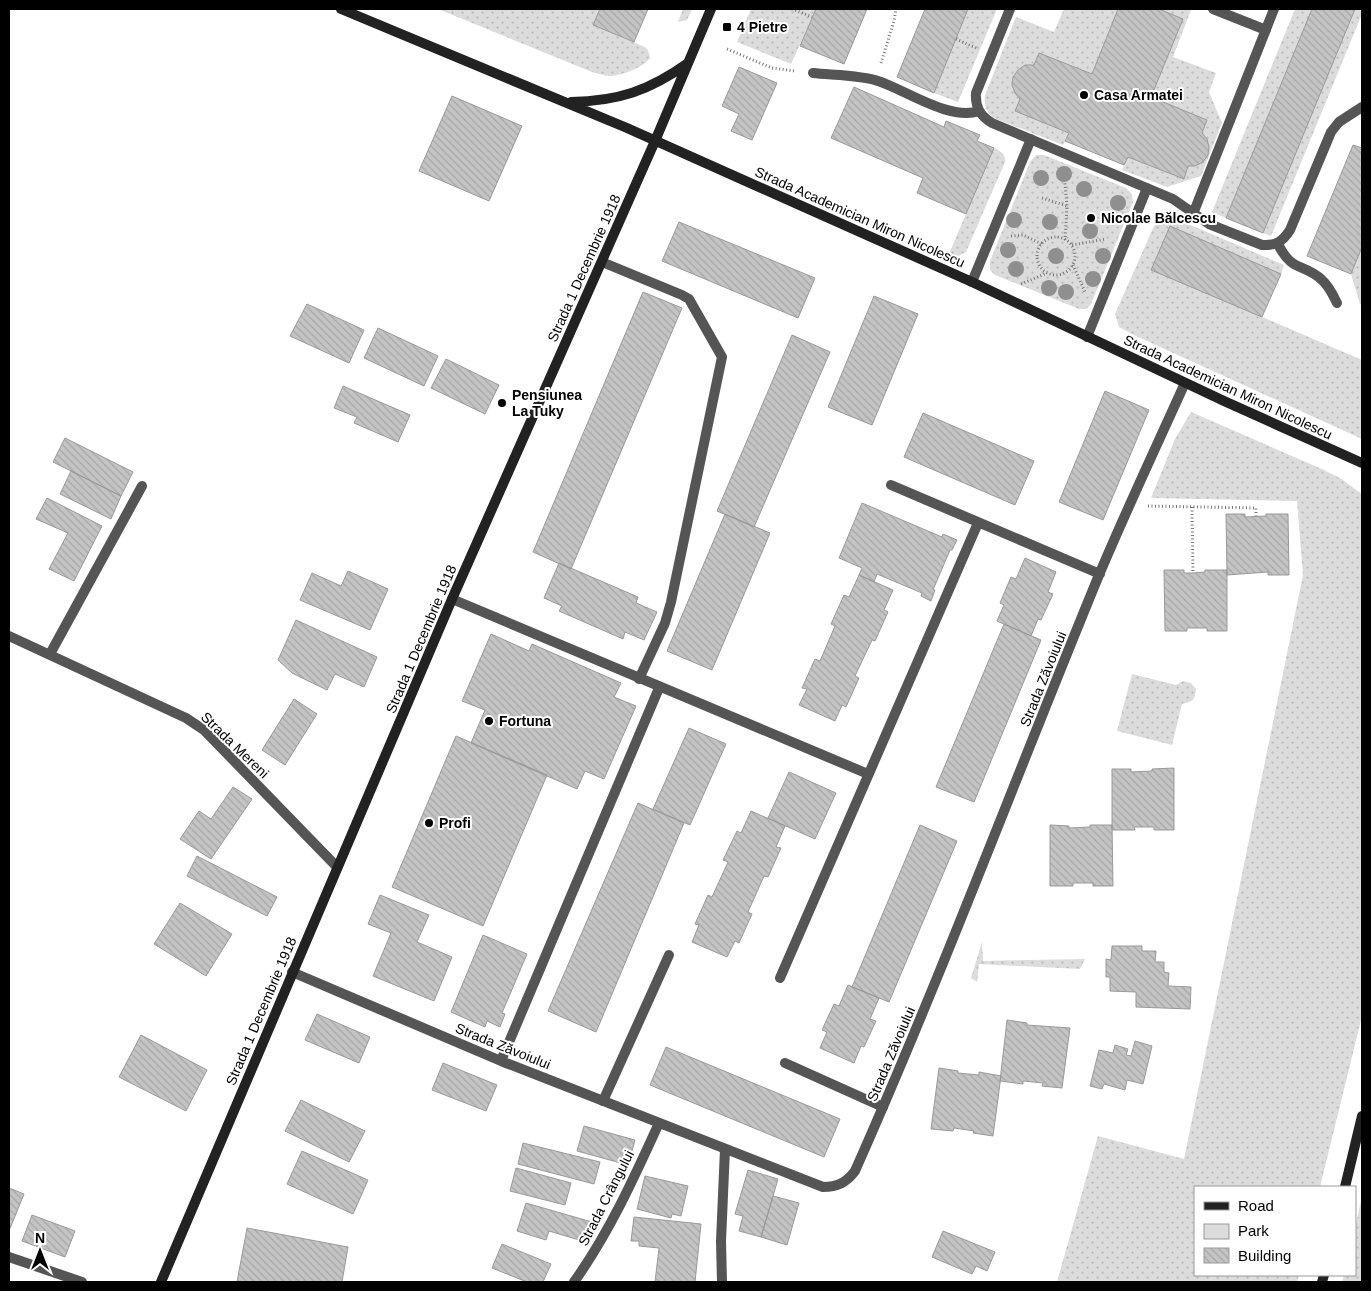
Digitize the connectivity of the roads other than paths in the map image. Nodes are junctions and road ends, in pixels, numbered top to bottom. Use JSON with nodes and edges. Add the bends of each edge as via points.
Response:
{"nodes":[{"id":1,"x":341,"y":9,"type":"edge"},
{"id":2,"x":711,"y":9,"type":"edge"},
{"id":3,"x":1010,"y":9,"type":"edge"},
{"id":4,"x":1213,"y":9,"type":"edge"},
{"id":5,"x":1274,"y":9,"type":"edge"},
{"id":6,"x":1266,"y":30,"type":"junction"},
{"id":7,"x":688,"y":62,"type":"junction"},
{"id":8,"x":813,"y":73,"type":"road end"},
{"id":9,"x":568,"y":102,"type":"junction"},
{"id":10,"x":1362,"y":108,"type":"edge"},
{"id":11,"x":978,"y":111,"type":"junction"},
{"id":12,"x":1031,"y":139,"type":"junction"},
{"id":13,"x":655,"y":141,"type":"junction"},
{"id":14,"x":1147,"y":188,"type":"junction"},
{"id":15,"x":1193,"y":214,"type":"junction"},
{"id":16,"x":1278,"y":244,"type":"junction"},
{"id":17,"x":602,"y":262,"type":"junction"},
{"id":18,"x":972,"y":282,"type":"junction"},
{"id":19,"x":1337,"y":303,"type":"dead end"},
{"id":20,"x":1087,"y":337,"type":"junction"},
{"id":21,"x":1185,"y":383,"type":"junction"},
{"id":22,"x":1362,"y":463,"type":"edge"},
{"id":23,"x":891,"y":485,"type":"dead end"},
{"id":24,"x":142,"y":486,"type":"dead end"},
{"id":25,"x":978,"y":523,"type":"junction"},
{"id":26,"x":1100,"y":574,"type":"junction"},
{"id":27,"x":452,"y":599,"type":"junction"},
{"id":28,"x":9,"y":636,"type":"edge"},
{"id":29,"x":50,"y":654,"type":"junction"},
{"id":30,"x":639,"y":679,"type":"junction"},
{"id":31,"x":660,"y":688,"type":"junction"},
{"id":32,"x":868,"y":774,"type":"junction"},
{"id":33,"x":337,"y":867,"type":"junction"},
{"id":34,"x":669,"y":955,"type":"dead end"},
{"id":35,"x":292,"y":972,"type":"junction"},
{"id":36,"x":780,"y":978,"type":"dead end"},
{"id":37,"x":501,"y":1061,"type":"junction"},
{"id":38,"x":785,"y":1063,"type":"dead end"},
{"id":39,"x":603,"y":1101,"type":"junction"},
{"id":40,"x":883,"y":1107,"type":"junction"},
{"id":41,"x":1362,"y":1116,"type":"edge"},
{"id":42,"x":658,"y":1124,"type":"junction"},
{"id":43,"x":725,"y":1148,"type":"junction"},
{"id":44,"x":1345,"y":1186,"type":"edge"},
{"id":45,"x":9,"y":1257,"type":"edge"},
{"id":46,"x":82,"y":1282,"type":"edge"},
{"id":47,"x":161,"y":1282,"type":"edge"},
{"id":48,"x":574,"y":1282,"type":"edge"},
{"id":49,"x":722,"y":1282,"type":"edge"}],
"edges":[{"from":1,"to":9,"type":"main road","name":"Strada Academician Miron Nicolescu"},
{"from":2,"to":7,"type":"main road","name":"Strada 1 Decembrie 1918"},
{"from":3,"to":11,"type":"street","via":[[976,93]]},
{"from":4,"to":6,"type":"street"},
{"from":5,"to":6,"type":"street"},
{"from":6,"to":15,"type":"street"},
{"from":7,"to":9,"type":"main road","via":[[667,78],[638,91],[609,100]]},
{"from":7,"to":13,"type":"main road","name":"Strada 1 Decembrie 1918"},
{"from":8,"to":11,"type":"street","via":[[876,80],[952,112],[967,114]]},
{"from":9,"to":13,"type":"main road","name":"Strada Academician Miron Nicolescu"},
{"from":10,"to":16,"type":"street","via":[[1339,122],[1331,132],[1290,230]]},
{"from":11,"to":12,"type":"street","via":[[992,123]]},
{"from":12,"to":14,"type":"street"},
{"from":12,"to":18,"type":"street"},
{"from":13,"to":17,"type":"main road","name":"Strada 1 Decembrie 1918"},
{"from":13,"to":18,"type":"main road","name":"Strada Academician Miron Nicolescu"},
{"from":14,"to":15,"type":"street","via":[[1178,202]]},
{"from":14,"to":20,"type":"street"},
{"from":15,"to":16,"type":"street","via":[[1254,243]]},
{"from":16,"to":19,"type":"street","via":[[1289,262],[1323,280]]},
{"from":17,"to":27,"type":"main road","name":"Strada 1 Decembrie 1918"},
{"from":17,"to":30,"type":"street","via":[[689,299],[722,357],[672,602]]},
{"from":18,"to":20,"type":"main road","name":"Strada Academician Miron Nicolescu"},
{"from":20,"to":21,"type":"main road","name":"Strada Academician Miron Nicolescu"},
{"from":21,"to":22,"type":"main road","name":"Strada Academician Miron Nicolescu"},
{"from":21,"to":26,"type":"street","name":"Strada Zăvoiului"},
{"from":23,"to":25,"type":"street"},
{"from":24,"to":29,"type":"street"},
{"from":25,"to":26,"type":"street"},
{"from":25,"to":32,"type":"street"},
{"from":26,"to":40,"type":"street","name":"Strada Zăvoiului"},
{"from":27,"to":30,"type":"street"},
{"from":27,"to":33,"type":"main road","name":"Strada 1 Decembrie 1918"},
{"from":28,"to":29,"type":"street","name":"Strada Mereni"},
{"from":29,"to":33,"type":"street","name":"Strada Mereni","via":[[186,718],[204,730]]},
{"from":30,"to":31,"type":"street"},
{"from":31,"to":32,"type":"street"},
{"from":31,"to":37,"type":"street"},
{"from":32,"to":36,"type":"street"},
{"from":33,"to":35,"type":"main road","name":"Strada 1 Decembrie 1918"},
{"from":34,"to":39,"type":"street"},
{"from":35,"to":37,"type":"street","name":"Strada Zăvoiului"},
{"from":35,"to":47,"type":"main road","name":"Strada 1 Decembrie 1918"},
{"from":37,"to":39,"type":"street","name":"Strada Zăvoiului"},
{"from":38,"to":40,"type":"street"},
{"from":39,"to":42,"type":"street","name":"Strada Zăvoiului"},
{"from":40,"to":43,"type":"street","name":"Strada Zăvoiului","via":[[855,1171],[840,1185],[823,1187]]},
{"from":41,"to":44,"type":"main road"},
{"from":42,"to":43,"type":"street","name":"Strada Zăvoiului"},
{"from":42,"to":48,"type":"street","name":"Strada Crângului","via":[[623,1202]]},
{"from":43,"to":49,"type":"street"},
{"from":45,"to":46,"type":"street"}]}
